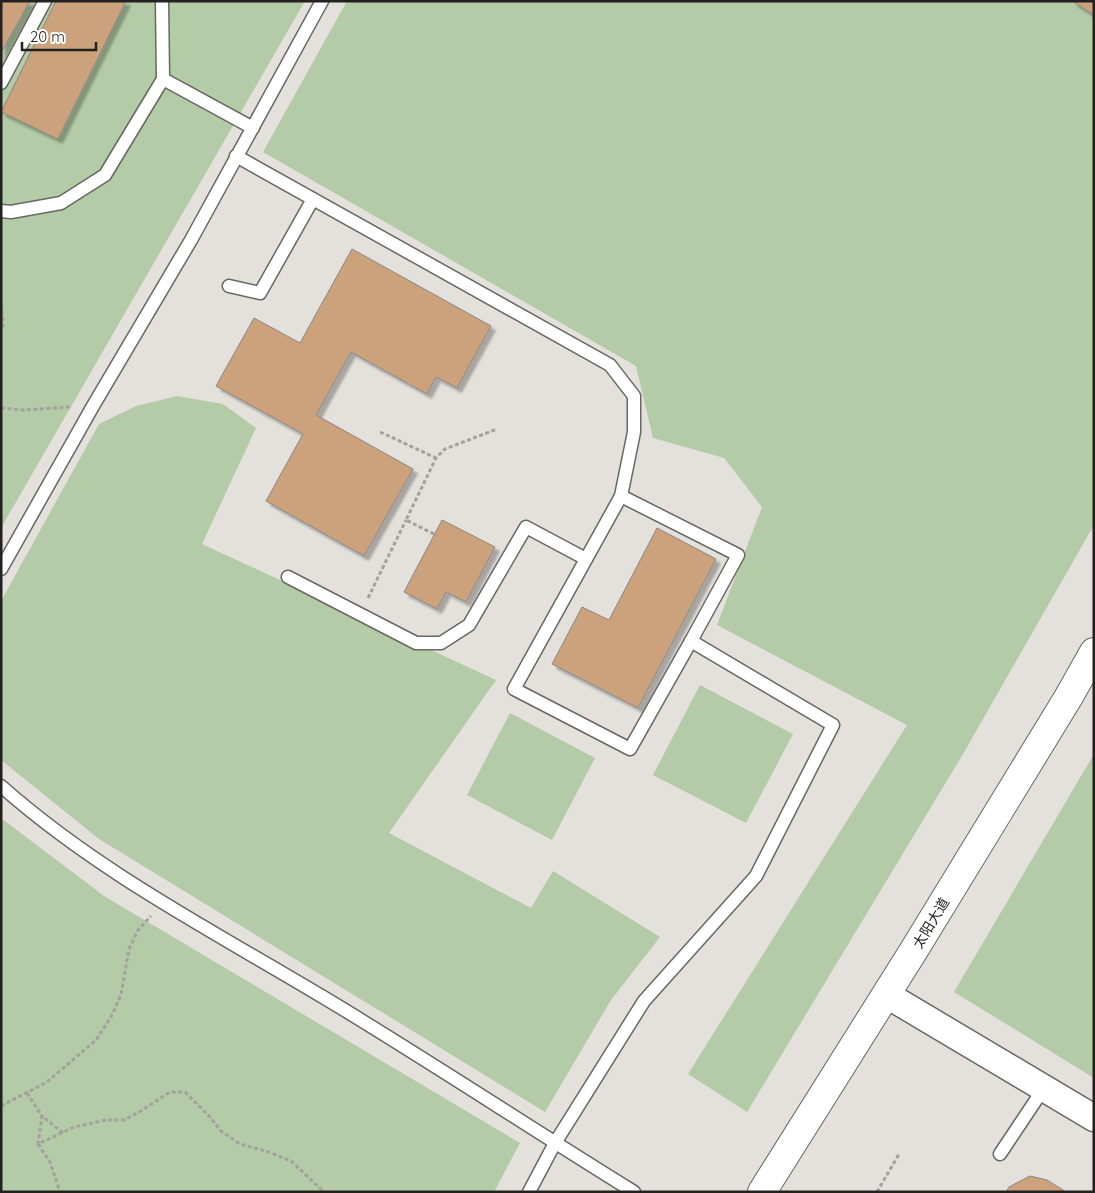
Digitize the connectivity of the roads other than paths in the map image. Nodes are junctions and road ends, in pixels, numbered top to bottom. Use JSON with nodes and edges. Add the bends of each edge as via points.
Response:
{"nodes":[{"id":1,"x":45,"y":1,"type":"edge"},
{"id":2,"x":162,"y":1,"type":"edge"},
{"id":3,"x":322,"y":1,"type":"edge"},
{"id":4,"x":163,"y":79,"type":"junction"},
{"id":5,"x":1,"y":83,"type":"edge"},
{"id":6,"x":253,"y":128,"type":"junction"},
{"id":7,"x":236,"y":156,"type":"junction"},
{"id":8,"x":313,"y":199,"type":"junction"},
{"id":9,"x":1,"y":211,"type":"edge"},
{"id":10,"x":228,"y":286,"type":"dead end"},
{"id":11,"x":621,"y":496,"type":"junction"},
{"id":12,"x":586,"y":559,"type":"junction"},
{"id":13,"x":1,"y":569,"type":"edge"},
{"id":14,"x":288,"y":578,"type":"dead end"},
{"id":15,"x":691,"y":641,"type":"junction"},
{"id":16,"x":1094,"y":652,"type":"edge"},
{"id":17,"x":1,"y":786,"type":"edge"},
{"id":18,"x":887,"y":995,"type":"junction"},
{"id":19,"x":1044,"y":1088,"type":"junction"},
{"id":20,"x":1094,"y":1118,"type":"edge"},
{"id":21,"x":555,"y":1143,"type":"junction"},
{"id":22,"x":1000,"y":1154,"type":"dead end"},
{"id":23,"x":529,"y":1192,"type":"edge"},
{"id":24,"x":634,"y":1192,"type":"edge"},
{"id":25,"x":762,"y":1192,"type":"edge"}],
"edges":[{"from":1,"to":5,"type":"lane"},
{"from":2,"to":4,"type":"lane"},
{"from":3,"to":6,"type":"lane"},
{"from":4,"to":6,"type":"lane"},
{"from":4,"to":9,"type":"lane","via":[[105,176],[61,203]]},
{"from":6,"to":7,"type":"lane"},
{"from":7,"to":8,"type":"lane"},
{"from":7,"to":13,"type":"lane"},
{"from":8,"to":10,"type":"lane","via":[[260,293]]},
{"from":8,"to":11,"type":"lane","via":[[610,365],[634,396],[634,432]]},
{"from":11,"to":12,"type":"lane"},
{"from":11,"to":15,"type":"lane","via":[[738,555]]},
{"from":12,"to":14,"type":"lane","via":[[526,527],[469,624],[441,643],[416,642]]},
{"from":12,"to":15,"type":"lane","via":[[514,689],[630,749]]},
{"from":15,"to":21,"type":"lane","via":[[833,725],[756,876],[644,1001]]},
{"from":16,"to":18,"type":"main road","name":"太阳大道"},
{"from":17,"to":21,"type":"lane","via":[[43,822],[115,874],[326,999]]},
{"from":18,"to":19,"type":"street"},
{"from":18,"to":25,"type":"main road","name":"太阳大道"},
{"from":19,"to":20,"type":"street"},
{"from":19,"to":22,"type":"lane"},
{"from":21,"to":23,"type":"lane"},
{"from":21,"to":24,"type":"lane"}]}
